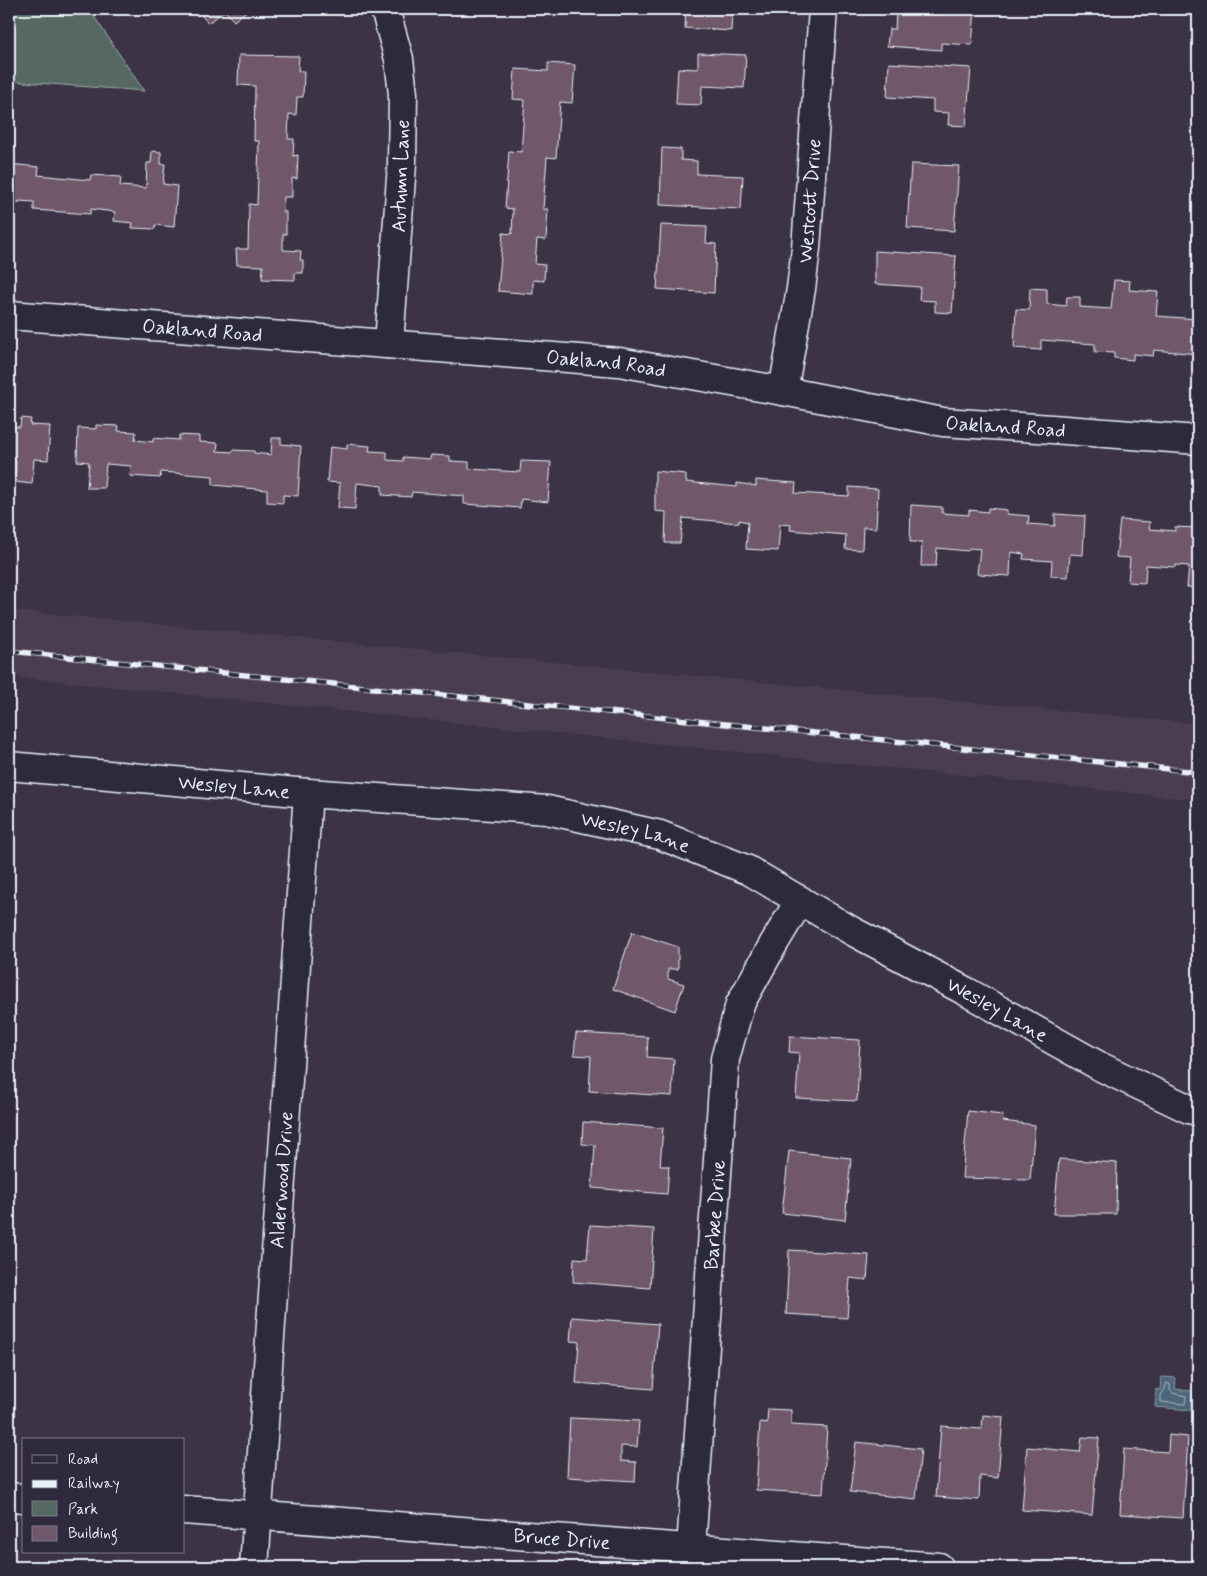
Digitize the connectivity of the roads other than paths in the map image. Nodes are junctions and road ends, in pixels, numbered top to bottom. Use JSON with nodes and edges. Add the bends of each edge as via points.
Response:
{"nodes":[{"id":1,"x":385,"y":9,"type":"edge"},
{"id":2,"x":823,"y":9,"type":"edge"},
{"id":3,"x":9,"y":315,"type":"edge"},
{"id":4,"x":389,"y":344,"type":"junction"},
{"id":5,"x":783,"y":391,"type":"junction"},
{"id":6,"x":1198,"y":440,"type":"edge"},
{"id":7,"x":9,"y":766,"type":"edge"},
{"id":8,"x":308,"y":793,"type":"junction"},
{"id":9,"x":800,"y":900,"type":"junction"},
{"id":10,"x":1198,"y":1111,"type":"edge"},
{"id":11,"x":9,"y":1497,"type":"edge"},
{"id":12,"x":22,"y":1498,"type":"edge"},
{"id":13,"x":185,"y":1510,"type":"edge"},
{"id":14,"x":257,"y":1516,"type":"junction"},
{"id":15,"x":691,"y":1548,"type":"junction"},
{"id":16,"x":254,"y":1567,"type":"edge"},
{"id":17,"x":940,"y":1567,"type":"edge"}],
"edges":[{"from":1,"to":4,"type":"street","name":"Autumn Lane","via":[[399,59],[403,94],[402,164]]},
{"from":2,"to":5,"type":"street","name":"Westcott Drive","via":[[806,248]]},
{"from":3,"to":4,"type":"street","name":"Oakland Road"},
{"from":4,"to":5,"type":"street","name":"Oakland Road","via":[[619,362]]},
{"from":5,"to":6,"type":"street","name":"Oakland Road","via":[[943,422]]},
{"from":7,"to":8,"type":"street","name":"Wesley Lane"},
{"from":8,"to":9,"type":"street","name":"Wesley Lane","via":[[566,814],[660,835],[748,870]]},
{"from":8,"to":14,"type":"street","name":"Alderwood Drive"},
{"from":9,"to":10,"type":"street","name":"Wesley Lane","via":[[1101,1068]]},
{"from":9,"to":15,"type":"street","name":"Barbee Drive","via":[[740,1004],[725,1059]]},
{"from":11,"to":12,"type":"street"},
{"from":13,"to":14,"type":"street","name":"Bruce Drive"},
{"from":14,"to":15,"type":"street","name":"Bruce Drive"},
{"from":14,"to":16,"type":"street","name":"Alderwood Drive"},
{"from":15,"to":17,"type":"street","name":"Bruce Drive"}]}
